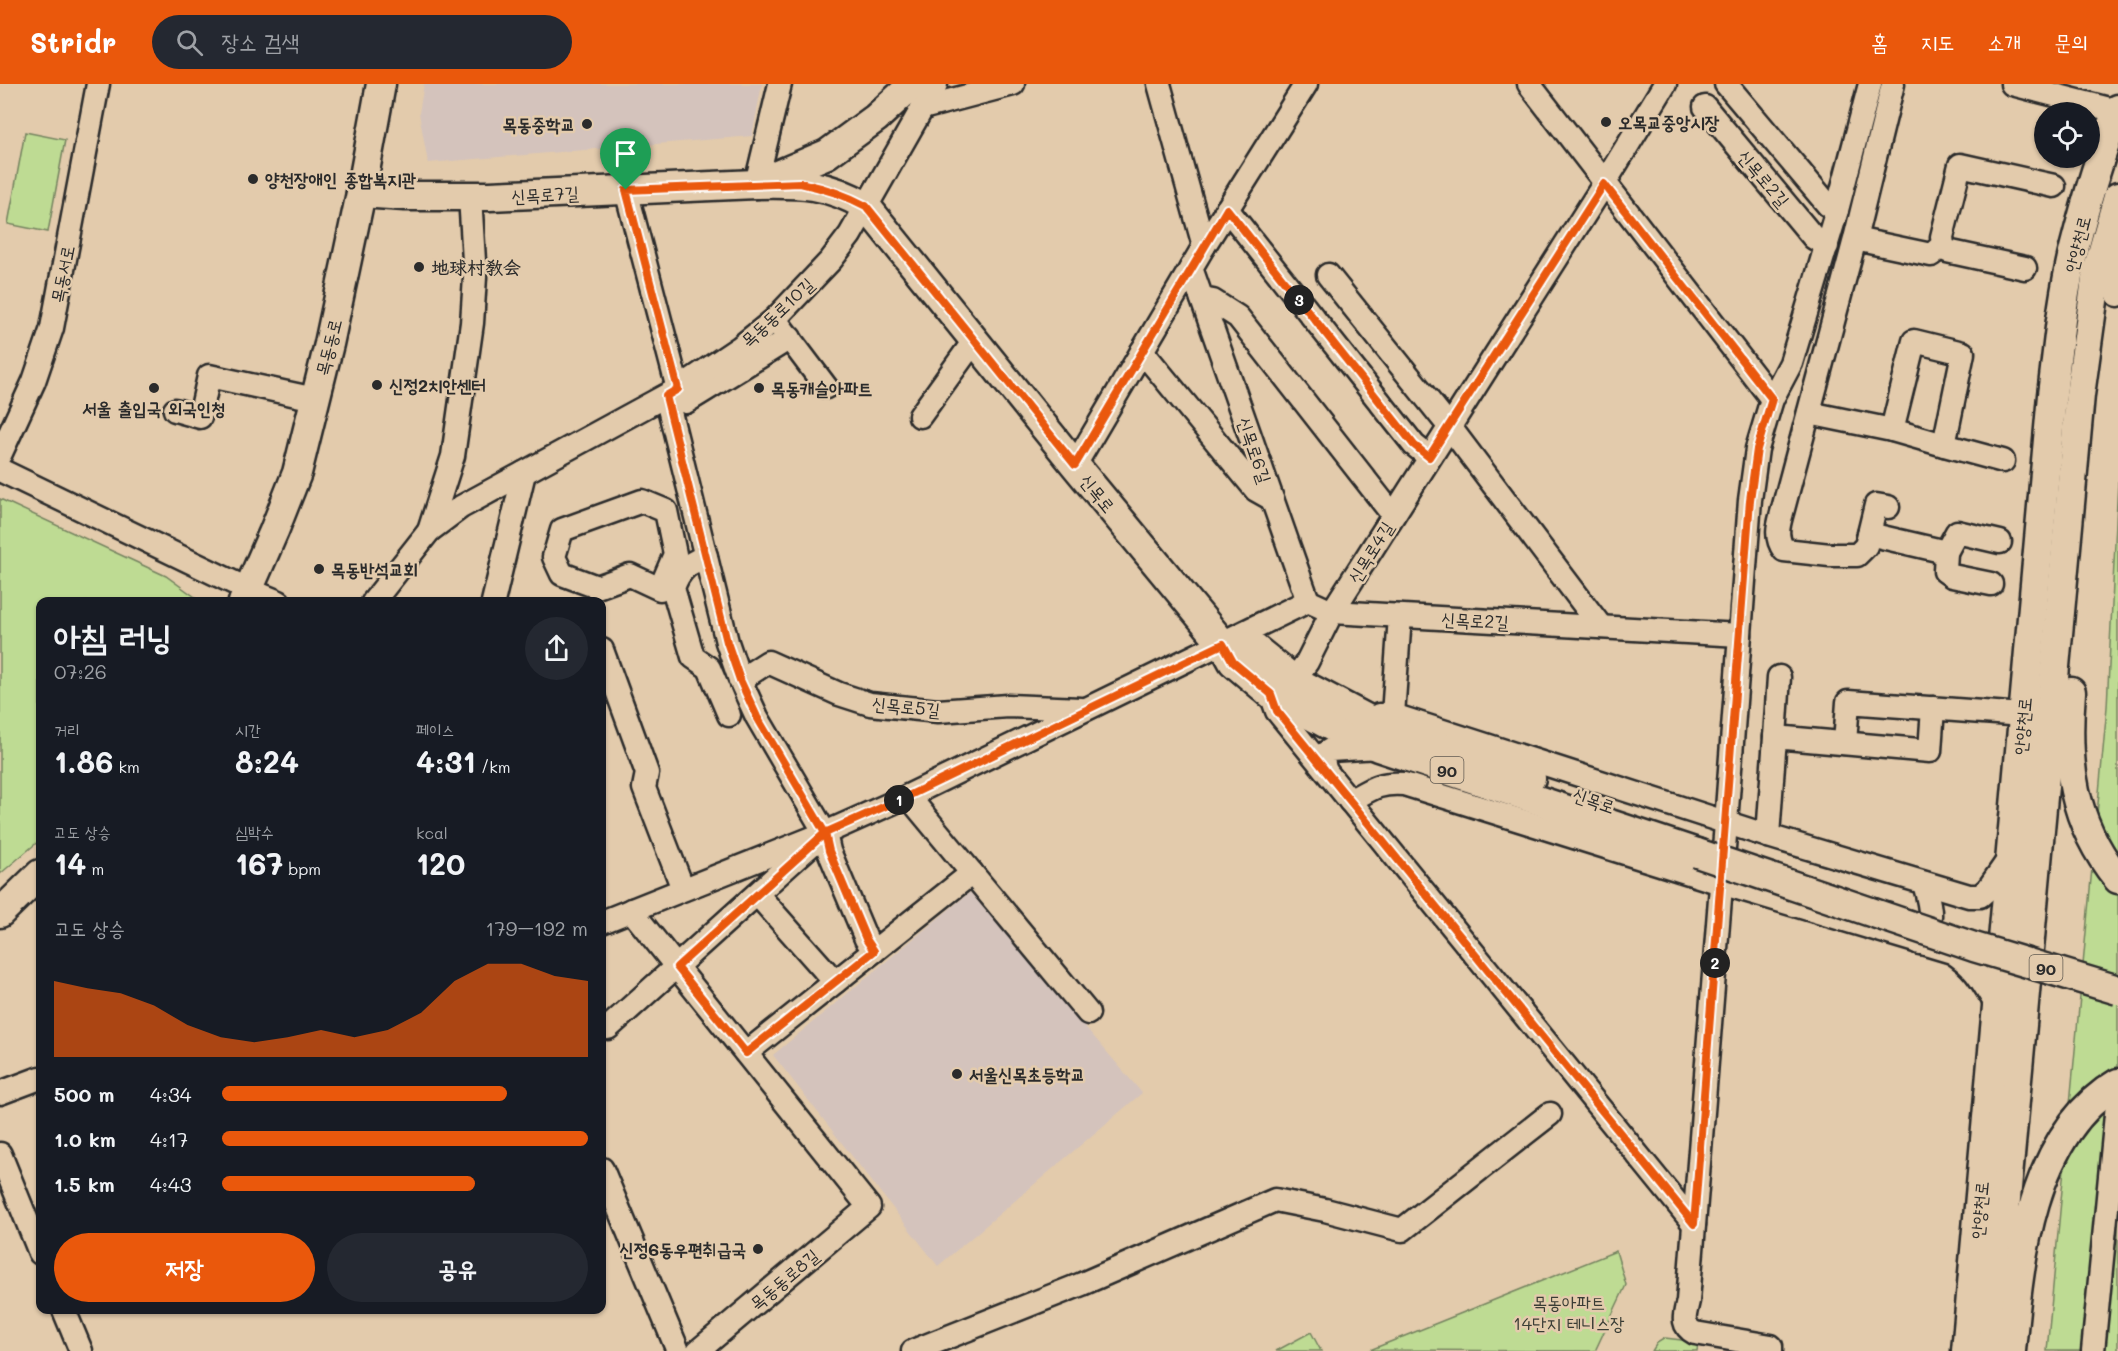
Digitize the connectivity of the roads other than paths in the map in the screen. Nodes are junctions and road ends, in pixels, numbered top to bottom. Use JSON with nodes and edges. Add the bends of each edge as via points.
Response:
{"nodes":[{"id":1,"x":98,"y":84,"type":"edge"},
{"id":2,"x":381,"y":84,"type":"edge"},
{"id":3,"x":780,"y":84,"type":"edge"},
{"id":4,"x":936,"y":84,"type":"edge"},
{"id":5,"x":1013,"y":84,"type":"edge"},
{"id":6,"x":1159,"y":84,"type":"edge"},
{"id":7,"x":1306,"y":84,"type":"edge"},
{"id":8,"x":1530,"y":84,"type":"edge"},
{"id":9,"x":1665,"y":84,"type":"edge"},
{"id":10,"x":1726,"y":84,"type":"edge"},
{"id":11,"x":1869,"y":84,"type":"edge"},
{"id":12,"x":1893,"y":84,"type":"edge"},
{"id":13,"x":2012,"y":84,"type":"edge"},
{"id":14,"x":2075,"y":92,"type":"edge"},
{"id":15,"x":918,"y":96,"type":"edge"},
{"id":16,"x":1705,"y":107,"type":"dead end"},
{"id":17,"x":2117,"y":110,"type":"edge"},
{"id":18,"x":756,"y":184,"type":"junction"},
{"id":19,"x":1604,"y":184,"type":"junction"},
{"id":20,"x":2054,"y":186,"type":"dead end"},
{"id":21,"x":626,"y":190,"type":"junction"},
{"id":22,"x":361,"y":193,"type":"junction"},
{"id":23,"x":470,"y":196,"type":"junction"},
{"id":24,"x":2118,"y":196,"type":"edge"},
{"id":25,"x":866,"y":206,"type":"junction"},
{"id":26,"x":1227,"y":209,"type":"junction"},
{"id":27,"x":1837,"y":210,"type":"junction"},
{"id":28,"x":2109,"y":236,"type":"junction"},
{"id":29,"x":1855,"y":239,"type":"junction"},
{"id":30,"x":1943,"y":245,"type":"junction"},
{"id":31,"x":1204,"y":246,"type":"junction"},
{"id":32,"x":1827,"y":246,"type":"junction"},
{"id":33,"x":1191,"y":268,"type":"junction"},
{"id":34,"x":2025,"y":268,"type":"dead end"},
{"id":35,"x":1328,"y":275,"type":"dead end"},
{"id":36,"x":2118,"y":295,"type":"edge"},
{"id":37,"x":1202,"y":299,"type":"junction"},
{"id":38,"x":775,"y":319,"type":"junction"},
{"id":39,"x":790,"y":338,"type":"junction"},
{"id":40,"x":974,"y":341,"type":"junction"},
{"id":41,"x":1142,"y":351,"type":"junction"},
{"id":42,"x":826,"y":387,"type":"dead end"},
{"id":43,"x":672,"y":393,"type":"junction"},
{"id":44,"x":315,"y":399,"type":"junction"},
{"id":45,"x":1772,"y":399,"type":"junction"},
{"id":46,"x":175,"y":410,"type":"dead end"},
{"id":47,"x":1809,"y":413,"type":"junction"},
{"id":48,"x":920,"y":416,"type":"dead end"},
{"id":49,"x":1449,"y":426,"type":"junction"},
{"id":50,"x":1903,"y":428,"type":"junction"},
{"id":51,"x":1944,"y":445,"type":"junction"},
{"id":52,"x":0,"y":455,"type":"edge"},
{"id":53,"x":1429,"y":457,"type":"junction"},
{"id":54,"x":2003,"y":461,"type":"dead end"},
{"id":55,"x":1075,"y":465,"type":"junction"},
{"id":56,"x":0,"y":470,"type":"edge"},
{"id":57,"x":524,"y":473,"type":"junction"},
{"id":58,"x":1272,"y":499,"type":"junction"},
{"id":59,"x":1888,"y":507,"type":"dead end"},
{"id":60,"x":1393,"y":515,"type":"junction"},
{"id":61,"x":429,"y":531,"type":"junction"},
{"id":62,"x":1869,"y":534,"type":"junction"},
{"id":63,"x":2000,"y":542,"type":"dead end"},
{"id":64,"x":1946,"y":552,"type":"junction"},
{"id":65,"x":706,"y":556,"type":"junction"},
{"id":66,"x":1991,"y":584,"type":"dead end"},
{"id":67,"x":595,"y":594,"type":"edge"},
{"id":68,"x":245,"y":595,"type":"edge"},
{"id":69,"x":377,"y":597,"type":"edge"},
{"id":70,"x":494,"y":597,"type":"edge"},
{"id":71,"x":1308,"y":601,"type":"junction"},
{"id":72,"x":1332,"y":612,"type":"junction"},
{"id":73,"x":1400,"y":616,"type":"junction"},
{"id":74,"x":1601,"y":627,"type":"junction"},
{"id":75,"x":1740,"y":635,"type":"junction"},
{"id":76,"x":1223,"y":644,"type":"junction"},
{"id":77,"x":606,"y":661,"type":"edge"},
{"id":78,"x":1779,"y":677,"type":"dead end"},
{"id":79,"x":740,"y":680,"type":"junction"},
{"id":80,"x":1283,"y":687,"type":"junction"},
{"id":81,"x":1933,"y":708,"type":"junction"},
{"id":82,"x":1085,"y":709,"type":"junction"},
{"id":83,"x":729,"y":715,"type":"dead end"},
{"id":84,"x":1365,"y":715,"type":"junction"},
{"id":85,"x":1393,"y":715,"type":"junction"},
{"id":86,"x":2023,"y":715,"type":"junction"},
{"id":87,"x":1849,"y":731,"type":"junction"},
{"id":88,"x":1775,"y":737,"type":"junction"},
{"id":89,"x":1377,"y":747,"type":"junction"},
{"id":90,"x":1325,"y":769,"type":"junction"},
{"id":91,"x":908,"y":796,"type":"junction"},
{"id":92,"x":1350,"y":801,"type":"junction"},
{"id":93,"x":1726,"y":823,"type":"junction"},
{"id":94,"x":825,"y":833,"type":"junction"},
{"id":95,"x":1768,"y":836,"type":"junction"},
{"id":96,"x":1699,"y":845,"type":"junction"},
{"id":97,"x":2011,"y":856,"type":"junction"},
{"id":98,"x":972,"y":873,"type":"junction"},
{"id":99,"x":36,"y":878,"type":"edge"},
{"id":100,"x":2118,"y":879,"type":"edge"},
{"id":101,"x":1721,"y":883,"type":"junction"},
{"id":102,"x":1924,"y":883,"type":"junction"},
{"id":103,"x":683,"y":889,"type":"junction"},
{"id":104,"x":757,"y":894,"type":"junction"},
{"id":105,"x":631,"y":910,"type":"junction"},
{"id":106,"x":0,"y":913,"type":"edge"},
{"id":107,"x":606,"y":920,"type":"edge"},
{"id":108,"x":1977,"y":938,"type":"junction"},
{"id":109,"x":1919,"y":943,"type":"junction"},
{"id":110,"x":874,"y":951,"type":"junction"},
{"id":111,"x":677,"y":967,"type":"junction"},
{"id":112,"x":2118,"y":972,"type":"edge"},
{"id":113,"x":835,"y":982,"type":"junction"},
{"id":114,"x":2118,"y":990,"type":"edge"},
{"id":115,"x":1998,"y":1006,"type":"junction"},
{"id":116,"x":1088,"y":1013,"type":"dead end"},
{"id":117,"x":608,"y":1028,"type":"dead end"},
{"id":118,"x":746,"y":1053,"type":"junction"},
{"id":119,"x":36,"y":1080,"type":"edge"},
{"id":120,"x":2118,"y":1083,"type":"edge"},
{"id":121,"x":0,"y":1094,"type":"edge"},
{"id":122,"x":2118,"y":1094,"type":"edge"},
{"id":123,"x":1550,"y":1114,"type":"dead end"},
{"id":124,"x":0,"y":1154,"type":"edge"},
{"id":125,"x":606,"y":1179,"type":"edge"},
{"id":126,"x":1694,"y":1224,"type":"junction"},
{"id":127,"x":36,"y":1243,"type":"edge"},
{"id":128,"x":66,"y":1314,"type":"edge"},
{"id":129,"x":916,"y":1350,"type":"edge"},
{"id":130,"x":81,"y":1351,"type":"edge"},
{"id":131,"x":678,"y":1351,"type":"edge"},
{"id":132,"x":698,"y":1351,"type":"edge"},
{"id":133,"x":1771,"y":1351,"type":"edge"},
{"id":134,"x":1966,"y":1351,"type":"edge"},
{"id":135,"x":1992,"y":1351,"type":"edge"},
{"id":136,"x":2011,"y":1351,"type":"edge"},
{"id":137,"x":2093,"y":1351,"type":"edge"}],
"edges":[{"from":1,"to":52,"type":"street","name":"목동서로","via":[[52,328],[34,381]]},
{"from":2,"to":22,"type":"main road","name":"목동동로"},
{"from":3,"to":18,"type":"street"},
{"from":4,"to":15,"type":"street"},
{"from":5,"to":15,"type":"street"},
{"from":6,"to":31,"type":"street"},
{"from":7,"to":26,"type":"street"},
{"from":8,"to":19,"type":"street"},
{"from":9,"to":19,"type":"street","name":"신목로4길"},
{"from":10,"to":27,"type":"street","name":"신목로2길","via":[[1828,205]]},
{"from":11,"to":27,"type":"street"},
{"from":12,"to":29,"type":"street"},
{"from":13,"to":14,"type":"street"},
{"from":14,"to":17,"type":"street"},
{"from":15,"to":18,"type":"main road","name":"신목로7길","via":[[876,118],[827,154]]},
{"from":15,"to":25,"type":"street"},
{"from":16,"to":32,"type":"street","name":"신목로2길","via":[[1814,237]]},
{"from":17,"to":86,"type":"main road","name":"안양천로","via":[[2074,250],[2061,316]]},
{"from":18,"to":21,"type":"main road","name":"신목로7길"},
{"from":18,"to":25,"type":"main road","via":[[823,187]]},
{"from":19,"to":45,"type":"street"},
{"from":19,"to":49,"type":"street","name":"신목로4길"},
{"from":20,"to":30,"type":"street","via":[[1960,165],[1953,216],[1942,237]]},
{"from":21,"to":23,"type":"main road","name":"신목로7길"},
{"from":21,"to":43,"type":"street"},
{"from":22,"to":23,"type":"main road","name":"신목로7길"},
{"from":22,"to":44,"type":"main road","name":"목동동로"},
{"from":23,"to":61,"type":"street","via":[[475,277],[472,323],[453,456]]},
{"from":24,"to":28,"type":"main road","name":"안양천로"},
{"from":25,"to":38,"type":"street","name":"목동동로10길","via":[[831,260]]},
{"from":25,"to":40,"type":"main road","name":"신목로"},
{"from":26,"to":31,"type":"street"},
{"from":26,"to":53,"type":"street","via":[[1414,445]]},
{"from":27,"to":32,"type":"street"},
{"from":28,"to":36,"type":"street"},
{"from":28,"to":100,"type":"main road","via":[[2068,750],[2073,787],[2091,840]]},
{"from":28,"to":135,"type":"main road","name":"안양천로","via":[[2097,272],[2080,395]]},
{"from":29,"to":30,"type":"street","via":[[1931,255]]},
{"from":29,"to":47,"type":"street"},
{"from":30,"to":34,"type":"street","via":[[1947,251]]},
{"from":31,"to":33,"type":"street"},
{"from":32,"to":45,"type":"street","via":[[1791,363]]},
{"from":33,"to":37,"type":"street","name":"신목로6길"},
{"from":33,"to":41,"type":"street"},
{"from":35,"to":49,"type":"street"},
{"from":37,"to":58,"type":"street","name":"신목로6길"},
{"from":37,"to":60,"type":"street","via":[[1213,300],[1238,317]]},
{"from":38,"to":39,"type":"street"},
{"from":38,"to":43,"type":"street","name":"목동동로10길"},
{"from":39,"to":42,"type":"street"},
{"from":39,"to":43,"type":"street","via":[[768,360],[686,402]]},
{"from":40,"to":48,"type":"street"},
{"from":40,"to":55,"type":"main road","name":"신목로"},
{"from":41,"to":55,"type":"street"},
{"from":41,"to":58,"type":"street","via":[[1256,490]]},
{"from":43,"to":57,"type":"street","name":"목동동로10길"},
{"from":43,"to":65,"type":"street"},
{"from":44,"to":46,"type":"street","via":[[209,376],[200,417]]},
{"from":44,"to":68,"type":"main road","name":"목동동로","via":[[297,472]]},
{"from":45,"to":75,"type":"street","via":[[1757,449],[1750,500]]},
{"from":47,"to":50,"type":"street"},
{"from":47,"to":62,"type":"street","via":[[1778,531],[1779,542],[1784,549],[1857,555],[1866,546]]},
{"from":49,"to":53,"type":"street","name":"신목로4길"},
{"from":49,"to":74,"type":"street"},
{"from":50,"to":51,"type":"street"},
{"from":50,"to":51,"type":"street","via":[[1914,341],[1963,353]]},
{"from":51,"to":54,"type":"street"},
{"from":53,"to":60,"type":"street","name":"신목로4길"},
{"from":55,"to":76,"type":"main road","name":"신목로"},
{"from":56,"to":68,"type":"street"},
{"from":57,"to":61,"type":"street","name":"목동동로10길","via":[[460,507]]},
{"from":57,"to":70,"type":"street"},
{"from":58,"to":71,"type":"street","name":"신목로6길"},
{"from":59,"to":62,"type":"street","via":[[1876,505]]},
{"from":60,"to":72,"type":"street","name":"신목로4길"},
{"from":61,"to":69,"type":"street","name":"목동동로10길"},
{"from":62,"to":64,"type":"street"},
{"from":63,"to":64,"type":"street","via":[[1957,532]]},
{"from":64,"to":66,"type":"street","via":[[1945,571],[1952,576]]},
{"from":65,"to":79,"type":"street"},
{"from":65,"to":83,"type":"street","via":[[687,565],[673,588],[693,657],[709,668]]},
{"from":67,"to":67,"type":"street","via":[[562,574],[554,557],[562,530],[642,501],[666,512],[675,554],[660,589],[630,575]]},
{"from":71,"to":72,"type":"street","name":"신목로2길"},
{"from":71,"to":76,"type":"street"},
{"from":72,"to":73,"type":"street","name":"신목로2길"},
{"from":72,"to":80,"type":"street","name":"신목로4길","via":[[1307,662]]},
{"from":73,"to":74,"type":"street","name":"신목로2길"},
{"from":73,"to":85,"type":"street"},
{"from":74,"to":75,"type":"street","name":"신목로2길"},
{"from":75,"to":93,"type":"street"},
{"from":76,"to":80,"type":"main road","name":"신목로","number":"90","via":[[1253,647]]},
{"from":76,"to":82,"type":"street","name":"신목로5길"},
{"from":77,"to":103,"type":"street","via":[[647,773],[644,788]]},
{"from":78,"to":88,"type":"street"},
{"from":79,"to":82,"type":"street","name":"신목로5길","via":[[768,662],[870,704],[938,711],[1008,706]]},
{"from":79,"to":94,"type":"street","via":[[757,717]]},
{"from":80,"to":84,"type":"main road","name":"신목로","number":"90","via":[[1329,699]]},
{"from":80,"to":89,"type":"main road","name":"신목로","number":"90","via":[[1299,711]]},
{"from":80,"to":90,"type":"street","name":"신목로","via":[[1277,711]]},
{"from":81,"to":86,"type":"street"},
{"from":81,"to":87,"type":"street","via":[[1848,702]]},
{"from":81,"to":87,"type":"street","via":[[1930,751]]},
{"from":82,"to":91,"type":"street","name":"신목로5길"},
{"from":84,"to":85,"type":"street"},
{"from":84,"to":96,"type":"main road","name":"신목로","number":"90","via":[[1379,725]]},
{"from":85,"to":93,"type":"street"},
{"from":86,"to":97,"type":"main road","name":"안양천로"},
{"from":87,"to":88,"type":"street"},
{"from":88,"to":95,"type":"street"},
{"from":89,"to":90,"type":"street","via":[[1330,750],[1322,755]]},
{"from":89,"to":96,"type":"main road","name":"신목로","number":"90"},
{"from":90,"to":92,"type":"street","name":"신목로"},
{"from":91,"to":94,"type":"street","name":"신목로5길"},
{"from":91,"to":98,"type":"street"},
{"from":92,"to":101,"type":"street","via":[[1388,782],[1404,784]]},
{"from":92,"to":126,"type":"street","name":"신목로"},
{"from":93,"to":95,"type":"street"},
{"from":93,"to":101,"type":"street"},
{"from":94,"to":103,"type":"street","name":"신목로5길"},
{"from":94,"to":104,"type":"street","name":"신목로5길"},
{"from":94,"to":110,"type":"street","via":[[829,851]]},
{"from":95,"to":102,"type":"street"},
{"from":96,"to":108,"type":"main road","name":"신목로","number":"90","bridge":true},
{"from":97,"to":102,"type":"street","via":[[1980,896]]},
{"from":97,"to":115,"type":"main road","name":"안양천로"},
{"from":98,"to":110,"type":"street"},
{"from":98,"to":116,"type":"street"},
{"from":99,"to":106,"type":"main road"},
{"from":101,"to":109,"type":"street"},
{"from":101,"to":126,"type":"street"},
{"from":102,"to":109,"type":"street","via":[[1932,911]]},
{"from":103,"to":105,"type":"street","name":"신목로5길"},
{"from":104,"to":111,"type":"street","name":"신목로5길"},
{"from":104,"to":113,"type":"street"},
{"from":105,"to":107,"type":"street","name":"신목로5길"},
{"from":105,"to":111,"type":"street"},
{"from":108,"to":112,"type":"main road","number":"90"},
{"from":108,"to":114,"type":"main road","number":"90","bridge":true},
{"from":109,"to":115,"type":"street","via":[[1965,960]]},
{"from":110,"to":113,"type":"street"},
{"from":111,"to":117,"type":"street"},
{"from":111,"to":118,"type":"street"},
{"from":113,"to":118,"type":"street"},
{"from":115,"to":134,"type":"main road","name":"안양천로"},
{"from":118,"to":132,"type":"street","name":"목동동로8길","via":[[869,1207]]},
{"from":119,"to":121,"type":"street"},
{"from":120,"to":136,"type":"main road","via":[[2093,1101],[2078,1119],[2045,1172],[2023,1256]]},
{"from":122,"to":137,"type":"street"},
{"from":123,"to":129,"type":"street","via":[[1401,1230],[1275,1200],[1082,1284]]},
{"from":124,"to":127,"type":"street"},
{"from":125,"to":131,"type":"street"},
{"from":126,"to":133,"type":"street","via":[[1684,1324],[1687,1329],[1703,1336],[1771,1346]]},
{"from":128,"to":130,"type":"street"}]}
